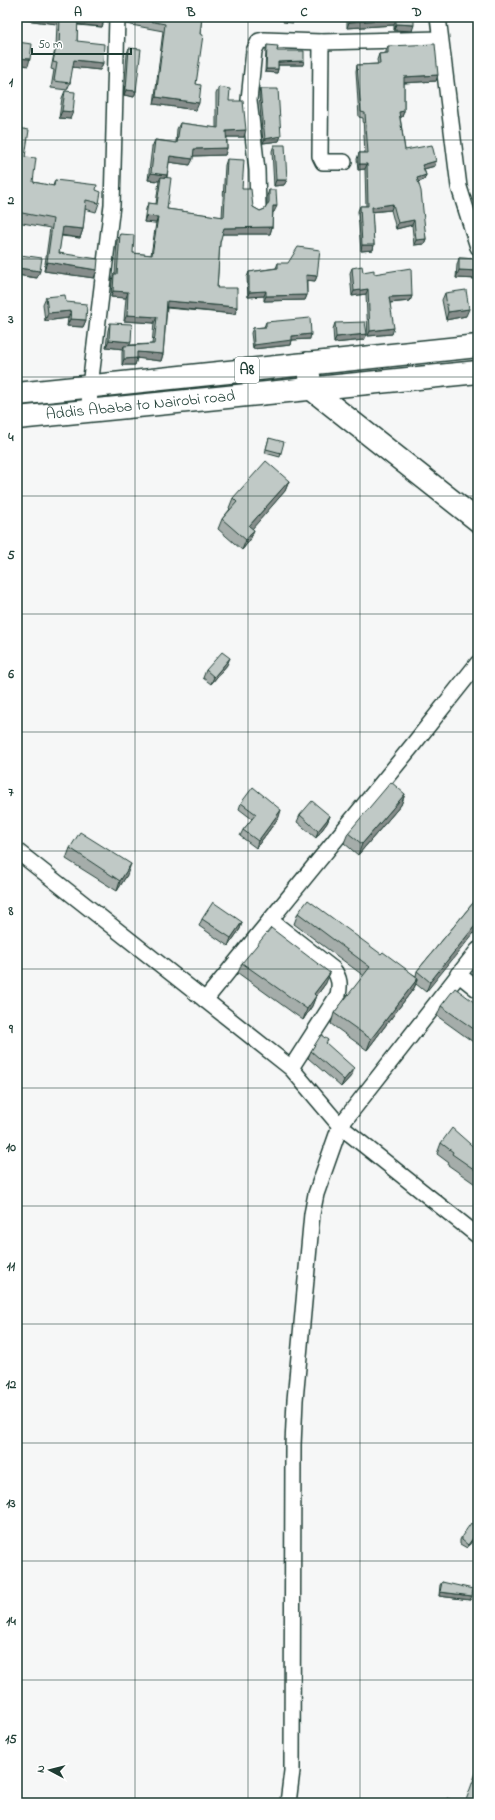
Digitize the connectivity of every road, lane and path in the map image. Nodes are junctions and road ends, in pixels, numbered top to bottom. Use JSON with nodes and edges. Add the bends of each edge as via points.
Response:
{"nodes":[{"id":1,"x":117,"y":17,"type":"edge"},
{"id":2,"x":438,"y":17,"type":"edge"},
{"id":3,"x":440,"y":39,"type":"junction"},
{"id":4,"x":321,"y":42,"type":"junction"},
{"id":5,"x":344,"y":162,"type":"dead end"},
{"id":6,"x":258,"y":208,"type":"edge"},
{"id":7,"x":478,"y":247,"type":"edge"},
{"id":8,"x":478,"y":346,"type":"edge"},
{"id":9,"x":308,"y":363,"type":"junction"},
{"id":10,"x":478,"y":372,"type":"edge"},
{"id":11,"x":90,"y":386,"type":"junction"},
{"id":12,"x":311,"y":389,"type":"junction"},
{"id":13,"x":17,"y":394,"type":"edge"},
{"id":14,"x":89,"y":410,"type":"junction"},
{"id":15,"x":17,"y":418,"type":"edge"},
{"id":16,"x":478,"y":521,"type":"edge"},
{"id":17,"x":478,"y":663,"type":"edge"},
{"id":18,"x":17,"y":851,"type":"edge"},
{"id":19,"x":270,"y":920,"type":"junction"},
{"id":20,"x":478,"y":950,"type":"edge"},
{"id":21,"x":458,"y":974,"type":"junction"},
{"id":22,"x":478,"y":990,"type":"edge"},
{"id":23,"x":205,"y":1000,"type":"junction"},
{"id":24,"x":291,"y":1068,"type":"junction"},
{"id":25,"x":340,"y":1126,"type":"junction"},
{"id":26,"x":478,"y":1236,"type":"edge"},
{"id":27,"x":288,"y":1803,"type":"edge"}],
"edges":[{"from":1,"to":11,"type":"street","via":[[112,205]]},
{"from":2,"to":3,"type":"street"},
{"from":3,"to":4,"type":"street"},
{"from":3,"to":7,"type":"street","via":[[459,187]]},
{"from":4,"to":5,"type":"street","via":[[320,156],[323,162]]},
{"from":4,"to":6,"type":"street","via":[[264,40],[259,41],[256,46],[249,100],[257,170]]},
{"from":8,"to":9,"type":"highway","name":"Addis Ababa to Nairobi road","number":"A8"},
{"from":9,"to":11,"type":"highway","name":"Addis Ababa to Nairobi road","number":"A8"},
{"from":9,"to":12,"type":"main road"},
{"from":10,"to":12,"type":"highway","name":"Addis Ababa to Nairobi road","number":"A8"},
{"from":11,"to":13,"type":"highway","name":"Addis Ababa to Nairobi road","number":"A8"},
{"from":11,"to":14,"type":"street"},
{"from":12,"to":14,"type":"highway","name":"Addis Ababa to Nairobi road","number":"A8"},
{"from":12,"to":16,"type":"main road"},
{"from":14,"to":15,"type":"highway","name":"Addis Ababa to Nairobi road","number":"A8"},
{"from":17,"to":19,"type":"street"},
{"from":18,"to":23,"type":"street"},
{"from":19,"to":23,"type":"street"},
{"from":19,"to":24,"type":"street","via":[[333,969],[338,975],[340,986],[338,995]]},
{"from":20,"to":21,"type":"street"},
{"from":21,"to":22,"type":"street"},
{"from":21,"to":25,"type":"street"},
{"from":23,"to":24,"type":"street"},
{"from":24,"to":25,"type":"street"},
{"from":25,"to":26,"type":"street"},
{"from":25,"to":27,"type":"street","via":[[316,1194],[312,1214],[295,1400],[292,1771]]}]}
